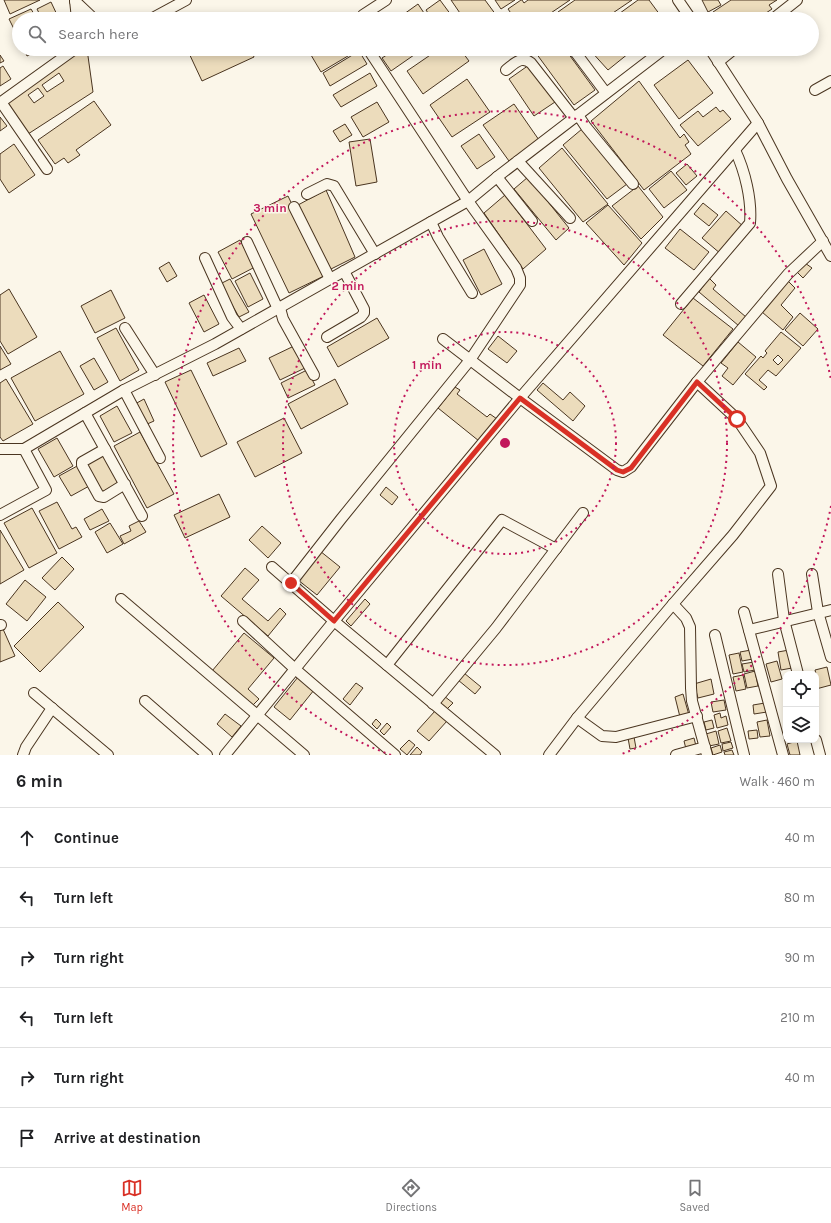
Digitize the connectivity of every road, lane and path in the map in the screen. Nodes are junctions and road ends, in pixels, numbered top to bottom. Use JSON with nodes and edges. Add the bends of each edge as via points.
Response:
{"nodes":[{"id":1,"x":186,"y":0,"type":"edge"},
{"id":2,"x":386,"y":0,"type":"edge"},
{"id":3,"x":678,"y":0,"type":"edge"},
{"id":4,"x":798,"y":0,"type":"edge"},
{"id":5,"x":75,"y":1,"type":"edge"},
{"id":6,"x":76,"y":12,"type":"edge"},
{"id":7,"x":87,"y":12,"type":"edge"},
{"id":8,"x":164,"y":12,"type":"edge"},
{"id":9,"x":368,"y":12,"type":"edge"},
{"id":10,"x":686,"y":12,"type":"edge"},
{"id":11,"x":782,"y":12,"type":"edge"},
{"id":12,"x":65,"y":56,"type":"edge"},
{"id":13,"x":373,"y":56,"type":"edge"},
{"id":14,"x":578,"y":56,"type":"edge"},
{"id":15,"x":655,"y":56,"type":"edge"},
{"id":16,"x":714,"y":56,"type":"edge"},
{"id":17,"x":725,"y":56,"type":"edge"},
{"id":18,"x":718,"y":62,"type":"junction"},
{"id":19,"x":506,"y":70,"type":"dead end"},
{"id":20,"x":831,"y":81,"type":"edge"},
{"id":21,"x":815,"y":90,"type":"dead end"},
{"id":22,"x":606,"y":93,"type":"junction"},
{"id":23,"x":1,"y":103,"type":"edge"},
{"id":24,"x":576,"y":116,"type":"junction"},
{"id":25,"x":758,"y":123,"type":"junction"},
{"id":26,"x":735,"y":150,"type":"junction"},
{"id":27,"x":518,"y":160,"type":"junction"},
{"id":28,"x":47,"y":169,"type":"dead end"},
{"id":29,"x":497,"y":177,"type":"junction"},
{"id":30,"x":633,"y":184,"type":"dead end"},
{"id":31,"x":307,"y":194,"type":"dead end"},
{"id":32,"x":468,"y":201,"type":"junction"},
{"id":33,"x":294,"y":207,"type":"dead end"},
{"id":34,"x":570,"y":218,"type":"dead end"},
{"id":35,"x":532,"y":221,"type":"dead end"},
{"id":36,"x":431,"y":222,"type":"junction"},
{"id":37,"x":823,"y":241,"type":"junction"},
{"id":38,"x":247,"y":242,"type":"dead end"},
{"id":39,"x":375,"y":254,"type":"junction"},
{"id":40,"x":831,"y":256,"type":"edge"},
{"id":41,"x":205,"y":258,"type":"dead end"},
{"id":42,"x":344,"y":271,"type":"junction"},
{"id":43,"x":330,"y":279,"type":"junction"},
{"id":44,"x":472,"y":293,"type":"dead end"},
{"id":45,"x":681,"y":304,"type":"dead end"},
{"id":46,"x":279,"y":308,"type":"junction"},
{"id":47,"x":125,"y":328,"type":"dead end"},
{"id":48,"x":241,"y":329,"type":"junction"},
{"id":49,"x":327,"y":337,"type":"dead end"},
{"id":50,"x":443,"y":339,"type":"dead end"},
{"id":51,"x":470,"y":360,"type":"junction"},
{"id":52,"x":155,"y":375,"type":"junction"},
{"id":53,"x":314,"y":375,"type":"dead end"},
{"id":54,"x":697,"y":382,"type":"junction"},
{"id":55,"x":124,"y":390,"type":"junction"},
{"id":56,"x":520,"y":398,"type":"junction"},
{"id":57,"x":85,"y":413,"type":"junction"},
{"id":58,"x":0,"y":449,"type":"edge"},
{"id":59,"x":24,"y":449,"type":"junction"},
{"id":60,"x":105,"y":449,"type":"junction"},
{"id":61,"x":160,"y":458,"type":"dead end"},
{"id":62,"x":125,"y":484,"type":"junction"},
{"id":63,"x":583,"y":513,"type":"dead end"},
{"id":64,"x":0,"y":515,"type":"edge"},
{"id":65,"x":142,"y":516,"type":"dead end"},
{"id":66,"x":556,"y":549,"type":"junction"},
{"id":67,"x":272,"y":567,"type":"dead end"},
{"id":68,"x":778,"y":574,"type":"dead end"},
{"id":69,"x":812,"y":574,"type":"dead end"},
{"id":70,"x":291,"y":583,"type":"junction"},
{"id":71,"x":121,"y":599,"type":"dead end"},
{"id":72,"x":673,"y":604,"type":"junction"},
{"id":73,"x":831,"y":610,"type":"edge"},
{"id":74,"x":744,"y":612,"type":"dead end"},
{"id":75,"x":818,"y":612,"type":"junction"},
{"id":76,"x":784,"y":620,"type":"junction"},
{"id":77,"x":243,"y":621,"type":"dead end"},
{"id":78,"x":334,"y":621,"type":"junction"},
{"id":79,"x":749,"y":630,"type":"junction"},
{"id":80,"x":715,"y":635,"type":"dead end"},
{"id":81,"x":831,"y":657,"type":"edge"},
{"id":82,"x":387,"y":665,"type":"junction"},
{"id":83,"x":295,"y":670,"type":"junction"},
{"id":84,"x":797,"y":671,"type":"edge"},
{"id":85,"x":34,"y":693,"type":"dead end"},
{"id":86,"x":145,"y":701,"type":"dead end"},
{"id":87,"x":433,"y":704,"type":"junction"},
{"id":88,"x":52,"y":708,"type":"junction"},
{"id":89,"x":258,"y":715,"type":"junction"},
{"id":90,"x":697,"y":716,"type":"junction"},
{"id":91,"x":577,"y":718,"type":"junction"},
{"id":92,"x":817,"y":743,"type":"edge"},
{"id":93,"x":706,"y":751,"type":"edge"},
{"id":94,"x":23,"y":755,"type":"edge"},
{"id":95,"x":108,"y":755,"type":"edge"},
{"id":96,"x":207,"y":755,"type":"edge"},
{"id":97,"x":225,"y":755,"type":"edge"},
{"id":98,"x":304,"y":755,"type":"edge"},
{"id":99,"x":395,"y":755,"type":"edge"},
{"id":100,"x":493,"y":755,"type":"edge"},
{"id":101,"x":549,"y":755,"type":"edge"},
{"id":102,"x":676,"y":755,"type":"edge"},
{"id":103,"x":744,"y":755,"type":"edge"},
{"id":104,"x":783,"y":755,"type":"edge"},
{"id":105,"x":820,"y":755,"type":"edge"}],
"edges":[{"from":1,"to":8,"type":"street"},
{"from":2,"to":9,"type":"street"},
{"from":3,"to":10,"type":"street"},
{"from":4,"to":11,"type":"street"},
{"from":5,"to":6,"type":"street"},
{"from":5,"to":7,"type":"street"},
{"from":12,"to":23,"type":"street"},
{"from":13,"to":32,"type":"street"},
{"from":14,"to":22,"type":"street"},
{"from":15,"to":22,"type":"street"},
{"from":16,"to":18,"type":"street"},
{"from":17,"to":18,"type":"street"},
{"from":18,"to":25,"type":"street"},
{"from":19,"to":24,"type":"street","via":[[519,60],[527,60]]},
{"from":20,"to":21,"type":"street"},
{"from":22,"to":24,"type":"street"},
{"from":23,"to":28,"type":"street"},
{"from":24,"to":27,"type":"street"},
{"from":24,"to":30,"type":"street"},
{"from":25,"to":26,"type":"street"},
{"from":25,"to":37,"type":"street"},
{"from":26,"to":45,"type":"street","via":[[747,185],[750,223]]},
{"from":26,"to":56,"type":"street"},
{"from":27,"to":29,"type":"street"},
{"from":27,"to":34,"type":"street"},
{"from":29,"to":32,"type":"street"},
{"from":29,"to":35,"type":"street"},
{"from":31,"to":39,"type":"street","via":[[327,184],[334,186]]},
{"from":32,"to":36,"type":"street"},
{"from":32,"to":51,"type":"street","via":[[516,268],[520,278],[520,285]]},
{"from":33,"to":43,"type":"street"},
{"from":36,"to":39,"type":"street"},
{"from":36,"to":44,"type":"street"},
{"from":37,"to":40,"type":"street"},
{"from":37,"to":54,"type":"street","via":[[788,274]]},
{"from":38,"to":46,"type":"street"},
{"from":39,"to":42,"type":"street"},
{"from":41,"to":48,"type":"street","via":[[232,317]]},
{"from":42,"to":43,"type":"street"},
{"from":42,"to":49,"type":"street","via":[[364,309],[364,314]]},
{"from":43,"to":46,"type":"street"},
{"from":46,"to":48,"type":"street"},
{"from":46,"to":53,"type":"street"},
{"from":47,"to":52,"type":"street"},
{"from":48,"to":52,"type":"street"},
{"from":50,"to":51,"type":"street"},
{"from":51,"to":56,"type":"street"},
{"from":51,"to":70,"type":"street"},
{"from":52,"to":55,"type":"street"},
{"from":54,"to":56,"type":"street","via":[[631,468],[623,472]]},
{"from":54,"to":72,"type":"street","via":[[737,419],[760,453],[771,486],[733,535]]},
{"from":55,"to":57,"type":"street"},
{"from":55,"to":61,"type":"street"},
{"from":56,"to":78,"type":"street"},
{"from":57,"to":59,"type":"street"},
{"from":57,"to":60,"type":"street"},
{"from":58,"to":59,"type":"street"},
{"from":59,"to":64,"type":"street","via":[[46,490]]},
{"from":60,"to":62,"type":"street"},
{"from":60,"to":62,"type":"street","via":[[82,462],[99,496],[104,497]]},
{"from":62,"to":65,"type":"street"},
{"from":63,"to":66,"type":"street"},
{"from":66,"to":82,"type":"street","via":[[502,520]]},
{"from":66,"to":87,"type":"street","via":[[496,628]]},
{"from":67,"to":70,"type":"street"},
{"from":68,"to":76,"type":"street"},
{"from":69,"to":75,"type":"street"},
{"from":70,"to":78,"type":"street"},
{"from":71,"to":89,"type":"street"},
{"from":72,"to":90,"type":"street","via":[[686,618],[690,627],[690,688]]},
{"from":72,"to":91,"type":"street"},
{"from":73,"to":75,"type":"street"},
{"from":74,"to":79,"type":"street"},
{"from":75,"to":76,"type":"street"},
{"from":75,"to":81,"type":"street"},
{"from":76,"to":79,"type":"street"},
{"from":76,"to":84,"type":"street"},
{"from":77,"to":83,"type":"street"},
{"from":78,"to":82,"type":"street"},
{"from":78,"to":83,"type":"street"},
{"from":79,"to":104,"type":"street"},
{"from":80,"to":103,"type":"street"},
{"from":82,"to":87,"type":"street"},
{"from":83,"to":89,"type":"street"},
{"from":83,"to":99,"type":"street"},
{"from":85,"to":88,"type":"street"},
{"from":86,"to":96,"type":"street"},
{"from":87,"to":100,"type":"street"},
{"from":88,"to":94,"type":"street"},
{"from":88,"to":95,"type":"street"},
{"from":89,"to":97,"type":"street"},
{"from":89,"to":98,"type":"street"},
{"from":90,"to":91,"type":"street","via":[[616,737],[602,736]]},
{"from":90,"to":93,"type":"street"},
{"from":91,"to":101,"type":"street"},
{"from":92,"to":105,"type":"street"},
{"from":93,"to":102,"type":"street"}]}
